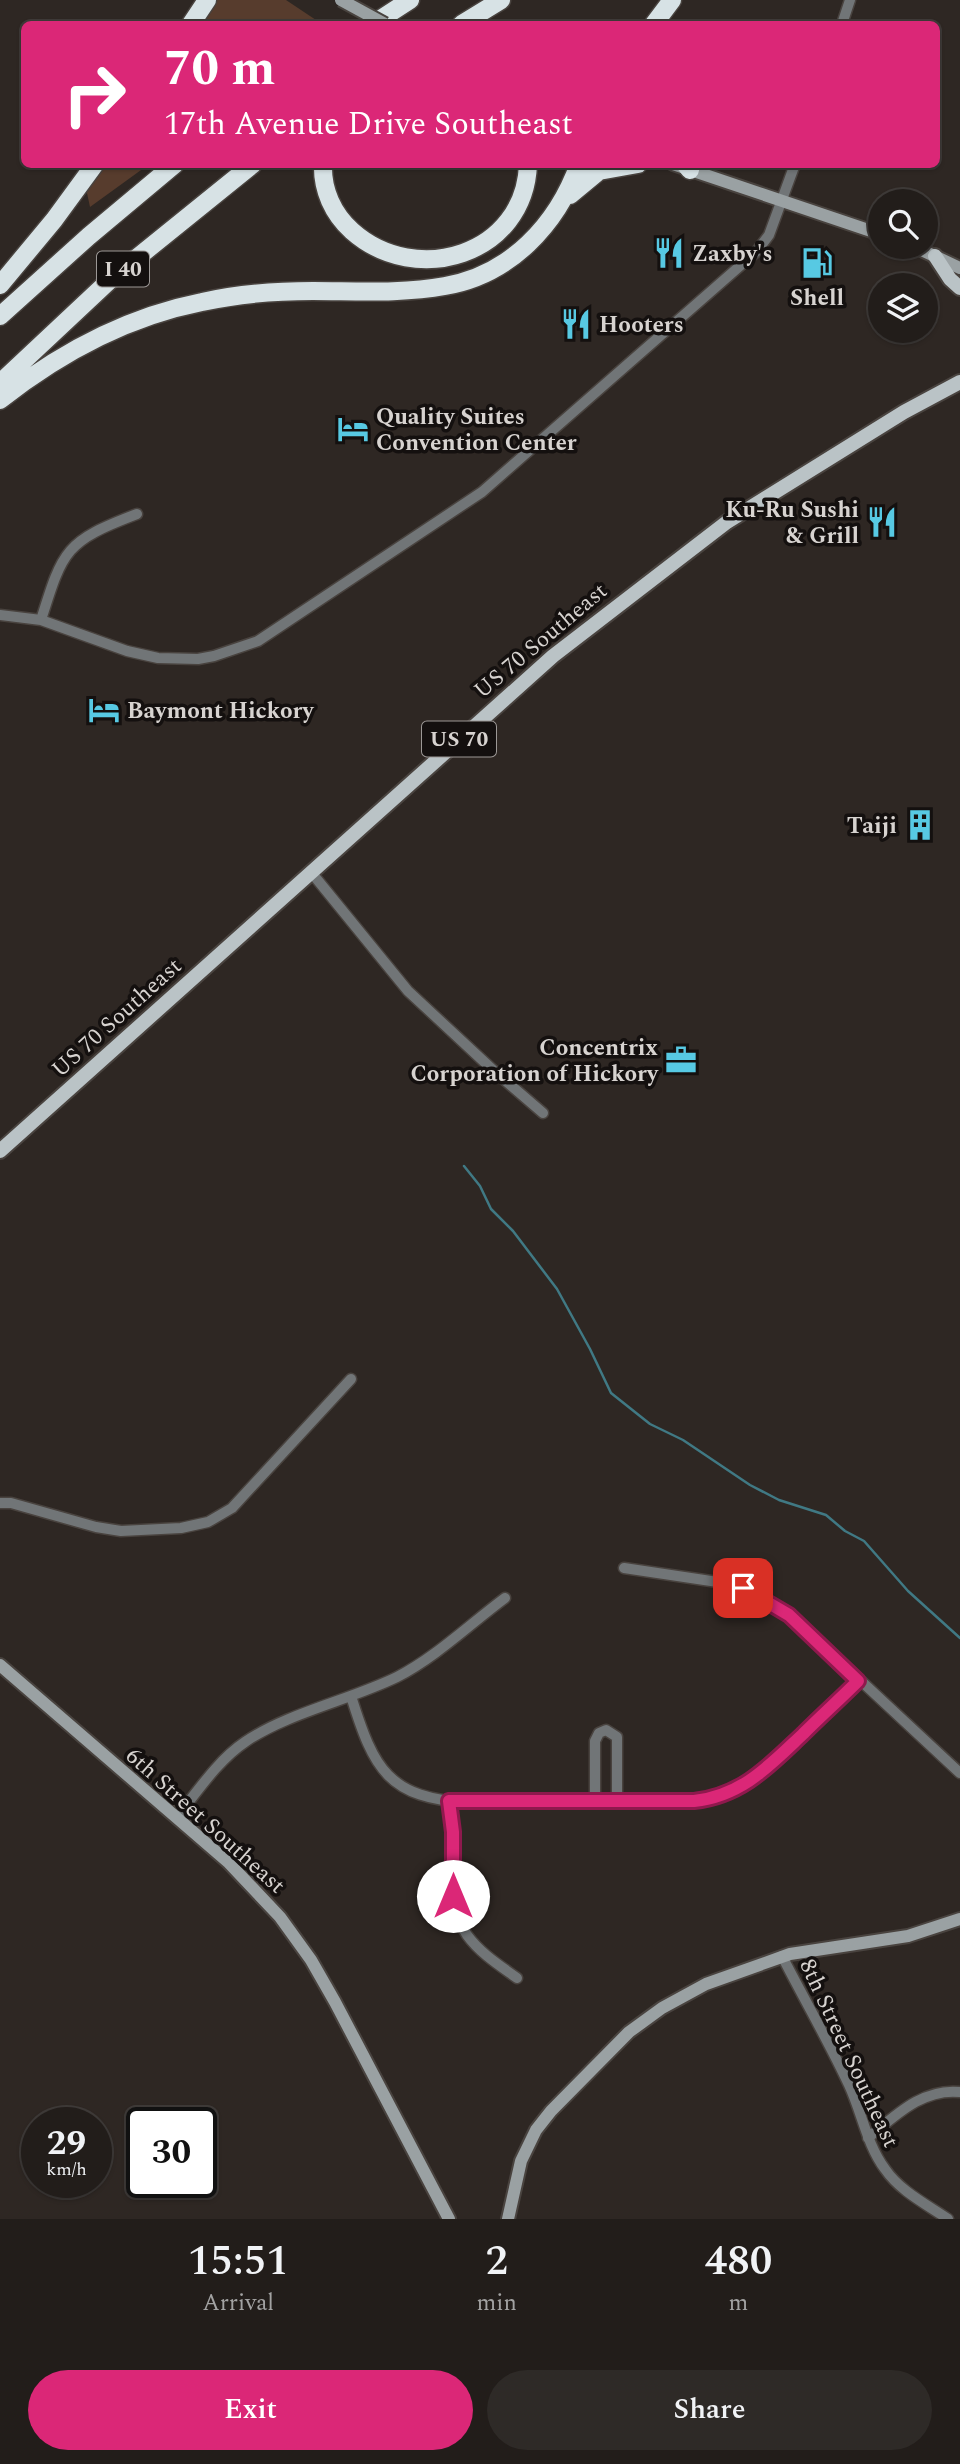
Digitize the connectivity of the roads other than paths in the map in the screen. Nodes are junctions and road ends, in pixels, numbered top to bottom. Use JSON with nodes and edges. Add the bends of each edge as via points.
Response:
{"nodes":[{"id":1,"x":207,"y":0,"type":"edge"},
{"id":2,"x":341,"y":0,"type":"edge"},
{"id":3,"x":410,"y":0,"type":"edge"},
{"id":4,"x":501,"y":0,"type":"edge"},
{"id":5,"x":672,"y":0,"type":"edge"},
{"id":6,"x":850,"y":0,"type":"edge"},
{"id":7,"x":193,"y":21,"type":"edge"},
{"id":8,"x":378,"y":21,"type":"edge"},
{"id":9,"x":380,"y":21,"type":"edge"},
{"id":10,"x":467,"y":21,"type":"edge"},
{"id":11,"x":656,"y":21,"type":"edge"},
{"id":12,"x":843,"y":21,"type":"edge"},
{"id":13,"x":92,"y":168,"type":"edge"},
{"id":14,"x":170,"y":168,"type":"edge"},
{"id":15,"x":248,"y":168,"type":"edge"},
{"id":16,"x":323,"y":168,"type":"edge"},
{"id":17,"x":527,"y":168,"type":"edge"},
{"id":18,"x":577,"y":168,"type":"edge"},
{"id":19,"x":616,"y":168,"type":"edge"},
{"id":20,"x":689,"y":168,"type":"edge"},
{"id":21,"x":794,"y":168,"type":"edge"},
{"id":22,"x":783,"y":201,"type":"junction"},
{"id":23,"x":557,"y":211,"type":"junction"},
{"id":24,"x":868,"y":230,"type":"edge"},
{"id":25,"x":938,"y":257,"type":"edge"},
{"id":26,"x":937,"y":259,"type":"edge"},
{"id":27,"x":960,"y":268,"type":"edge"},
{"id":28,"x":0,"y":285,"type":"edge"},
{"id":29,"x":960,"y":288,"type":"edge"},
{"id":30,"x":0,"y":316,"type":"edge"},
{"id":31,"x":958,"y":382,"type":"edge"},
{"id":32,"x":0,"y":383,"type":"edge"},
{"id":33,"x":0,"y":400,"type":"edge"},
{"id":34,"x":137,"y":514,"type":"dead end"},
{"id":35,"x":0,"y":615,"type":"edge"},
{"id":36,"x":41,"y":620,"type":"junction"},
{"id":37,"x":311,"y":873,"type":"junction"},
{"id":38,"x":543,"y":1112,"type":"dead end"},
{"id":39,"x":0,"y":1151,"type":"edge"},
{"id":40,"x":351,"y":1379,"type":"dead end"},
{"id":41,"x":0,"y":1503,"type":"edge"},
{"id":42,"x":624,"y":1567,"type":"dead end"},
{"id":43,"x":505,"y":1598,"type":"dead end"},
{"id":44,"x":0,"y":1665,"type":"edge"},
{"id":45,"x":858,"y":1681,"type":"junction"},
{"id":46,"x":351,"y":1696,"type":"junction"},
{"id":47,"x":960,"y":1773,"type":"edge"},
{"id":48,"x":617,"y":1800,"type":"junction"},
{"id":49,"x":449,"y":1801,"type":"junction"},
{"id":50,"x":595,"y":1801,"type":"junction"},
{"id":51,"x":177,"y":1817,"type":"junction"},
{"id":52,"x":960,"y":1919,"type":"edge"},
{"id":53,"x":782,"y":1956,"type":"junction"},
{"id":54,"x":517,"y":1978,"type":"dead end"},
{"id":55,"x":960,"y":2092,"type":"edge"},
{"id":56,"x":868,"y":2138,"type":"junction"},
{"id":57,"x":449,"y":2219,"type":"edge"},
{"id":58,"x":508,"y":2219,"type":"edge"},
{"id":59,"x":948,"y":2219,"type":"edge"}],
"edges":[{"from":1,"to":7,"type":"highway"},
{"from":2,"to":9,"type":"street","bridge":true},
{"from":3,"to":8,"type":"highway"},
{"from":4,"to":10,"type":"highway"},
{"from":5,"to":11,"type":"highway"},
{"from":6,"to":12,"type":"street"},
{"from":13,"to":28,"type":"highway"},
{"from":14,"to":30,"type":"highway","number":"I 40"},
{"from":15,"to":32,"type":"highway","number":"I 40","via":[[112,278]]},
{"from":16,"to":17,"type":"highway","via":[[326,191],[348,227],[380,251],[417,260],[468,252],[498,232],[518,205]]},
{"from":18,"to":23,"type":"highway"},
{"from":19,"to":23,"type":"highway","via":[[599,171]]},
{"from":20,"to":22,"type":"street"},
{"from":21,"to":22,"type":"street"},
{"from":22,"to":24,"type":"street"},
{"from":22,"to":36,"type":"street","via":[[757,251],[505,473],[271,634],[229,653],[174,659],[127,651]]},
{"from":23,"to":33,"type":"highway","via":[[516,255],[469,280],[407,290],[258,294],[167,309],[77,348]]},
{"from":25,"to":27,"type":"street"},
{"from":26,"to":29,"type":"main road"},
{"from":31,"to":37,"type":"main road","name":"US 70 Southeast","number":"US 70","via":[[795,478],[673,562],[506,696]]},
{"from":34,"to":36,"type":"street","via":[[99,529],[75,545],[56,570]]},
{"from":35,"to":36,"type":"street"},
{"from":37,"to":38,"type":"street","via":[[408,991]]},
{"from":37,"to":39,"type":"main road","name":"US 70 Southeast","number":"US 70"},
{"from":40,"to":41,"type":"street","via":[[232,1508],[208,1522],[156,1531],[121,1531]]},
{"from":42,"to":45,"type":"street","via":[[731,1584],[755,1594],[801,1625]]},
{"from":43,"to":46,"type":"street","via":[[399,1675]]},
{"from":44,"to":51,"type":"street","name":"6th Street Southeast"},
{"from":45,"to":47,"type":"street"},
{"from":45,"to":48,"type":"street","via":[[766,1769],[730,1793],[694,1801]]},
{"from":46,"to":49,"type":"street","via":[[367,1741],[389,1777],[413,1794]]},
{"from":46,"to":51,"type":"street","via":[[243,1743]]},
{"from":48,"to":50,"type":"street"},
{"from":48,"to":50,"type":"street","via":[[617,1737],[606,1730],[595,1741]]},
{"from":49,"to":50,"type":"street"},
{"from":49,"to":54,"type":"street","via":[[453,1896],[459,1924],[476,1946]]},
{"from":51,"to":57,"type":"street","name":"6th Street Southeast","via":[[261,1894],[311,1960]]},
{"from":52,"to":53,"type":"street","via":[[908,1936]]},
{"from":53,"to":56,"type":"street","name":"8th Street Southeast","via":[[848,2083]]},
{"from":53,"to":58,"type":"street","via":[[706,1984],[629,2032],[537,2130],[521,2161]]},
{"from":55,"to":56,"type":"street","via":[[920,2098]]},
{"from":56,"to":59,"type":"street","name":"8th Street Southeast","via":[[894,2180]]}]}
